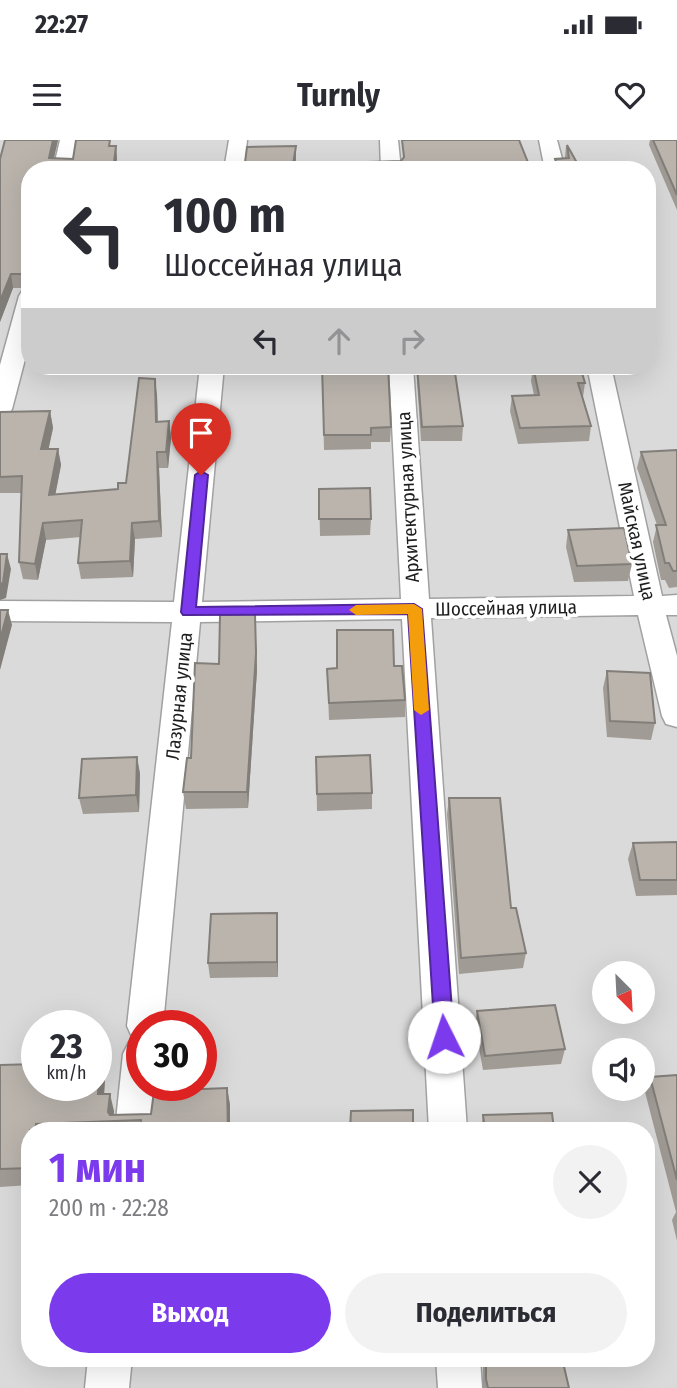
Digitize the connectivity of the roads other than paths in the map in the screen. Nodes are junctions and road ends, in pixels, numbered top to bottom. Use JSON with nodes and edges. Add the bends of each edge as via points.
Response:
{"nodes":[{"id":1,"x":69,"y":140,"type":"edge"},
{"id":2,"x":238,"y":140,"type":"edge"},
{"id":3,"x":389,"y":140,"type":"edge"},
{"id":4,"x":548,"y":140,"type":"edge"},
{"id":5,"x":65,"y":161,"type":"edge"},
{"id":6,"x":235,"y":161,"type":"edge"},
{"id":7,"x":390,"y":161,"type":"edge"},
{"id":8,"x":553,"y":161,"type":"edge"},
{"id":9,"x":21,"y":330,"type":"edge"},
{"id":10,"x":211,"y":375,"type":"edge"},
{"id":11,"x":401,"y":375,"type":"edge"},
{"id":12,"x":601,"y":375,"type":"edge"},
{"id":13,"x":0,"y":409,"type":"edge"},
{"id":14,"x":664,"y":606,"type":"edge"},
{"id":15,"x":414,"y":609,"type":"junction"},
{"id":16,"x":0,"y":611,"type":"edge"},
{"id":17,"x":188,"y":612,"type":"junction"},
{"id":18,"x":677,"y":716,"type":"edge"},
{"id":19,"x":147,"y":1010,"type":"edge"},
{"id":20,"x":137,"y":1101,"type":"edge"},
{"id":21,"x":135,"y":1122,"type":"edge"},
{"id":22,"x":448,"y":1122,"type":"edge"},
{"id":23,"x":109,"y":1367,"type":"edge"},
{"id":24,"x":459,"y":1367,"type":"edge"},
{"id":25,"x":107,"y":1388,"type":"edge"},
{"id":26,"x":460,"y":1388,"type":"edge"}],
"edges":[{"from":1,"to":5,"type":"street"},
{"from":2,"to":6,"type":"street"},
{"from":3,"to":7,"type":"street"},
{"from":4,"to":8,"type":"street"},
{"from":9,"to":13,"type":"street"},
{"from":10,"to":17,"type":"street","name":"Лазурная улица"},
{"from":11,"to":15,"type":"street","name":"Архитектурная улица"},
{"from":12,"to":14,"type":"street","name":"Майская улица"},
{"from":14,"to":15,"type":"street","name":"Шоссейная улица"},
{"from":14,"to":18,"type":"street","name":"Майская улица"},
{"from":15,"to":17,"type":"street","name":"Шоссейная улица"},
{"from":15,"to":22,"type":"street","name":"Архитектурная улица"},
{"from":16,"to":17,"type":"street","name":"Шоссейная улица"},
{"from":17,"to":19,"type":"street","name":"Лазурная улица"},
{"from":20,"to":21,"type":"street"},
{"from":23,"to":25,"type":"street"},
{"from":24,"to":26,"type":"street"}]}
